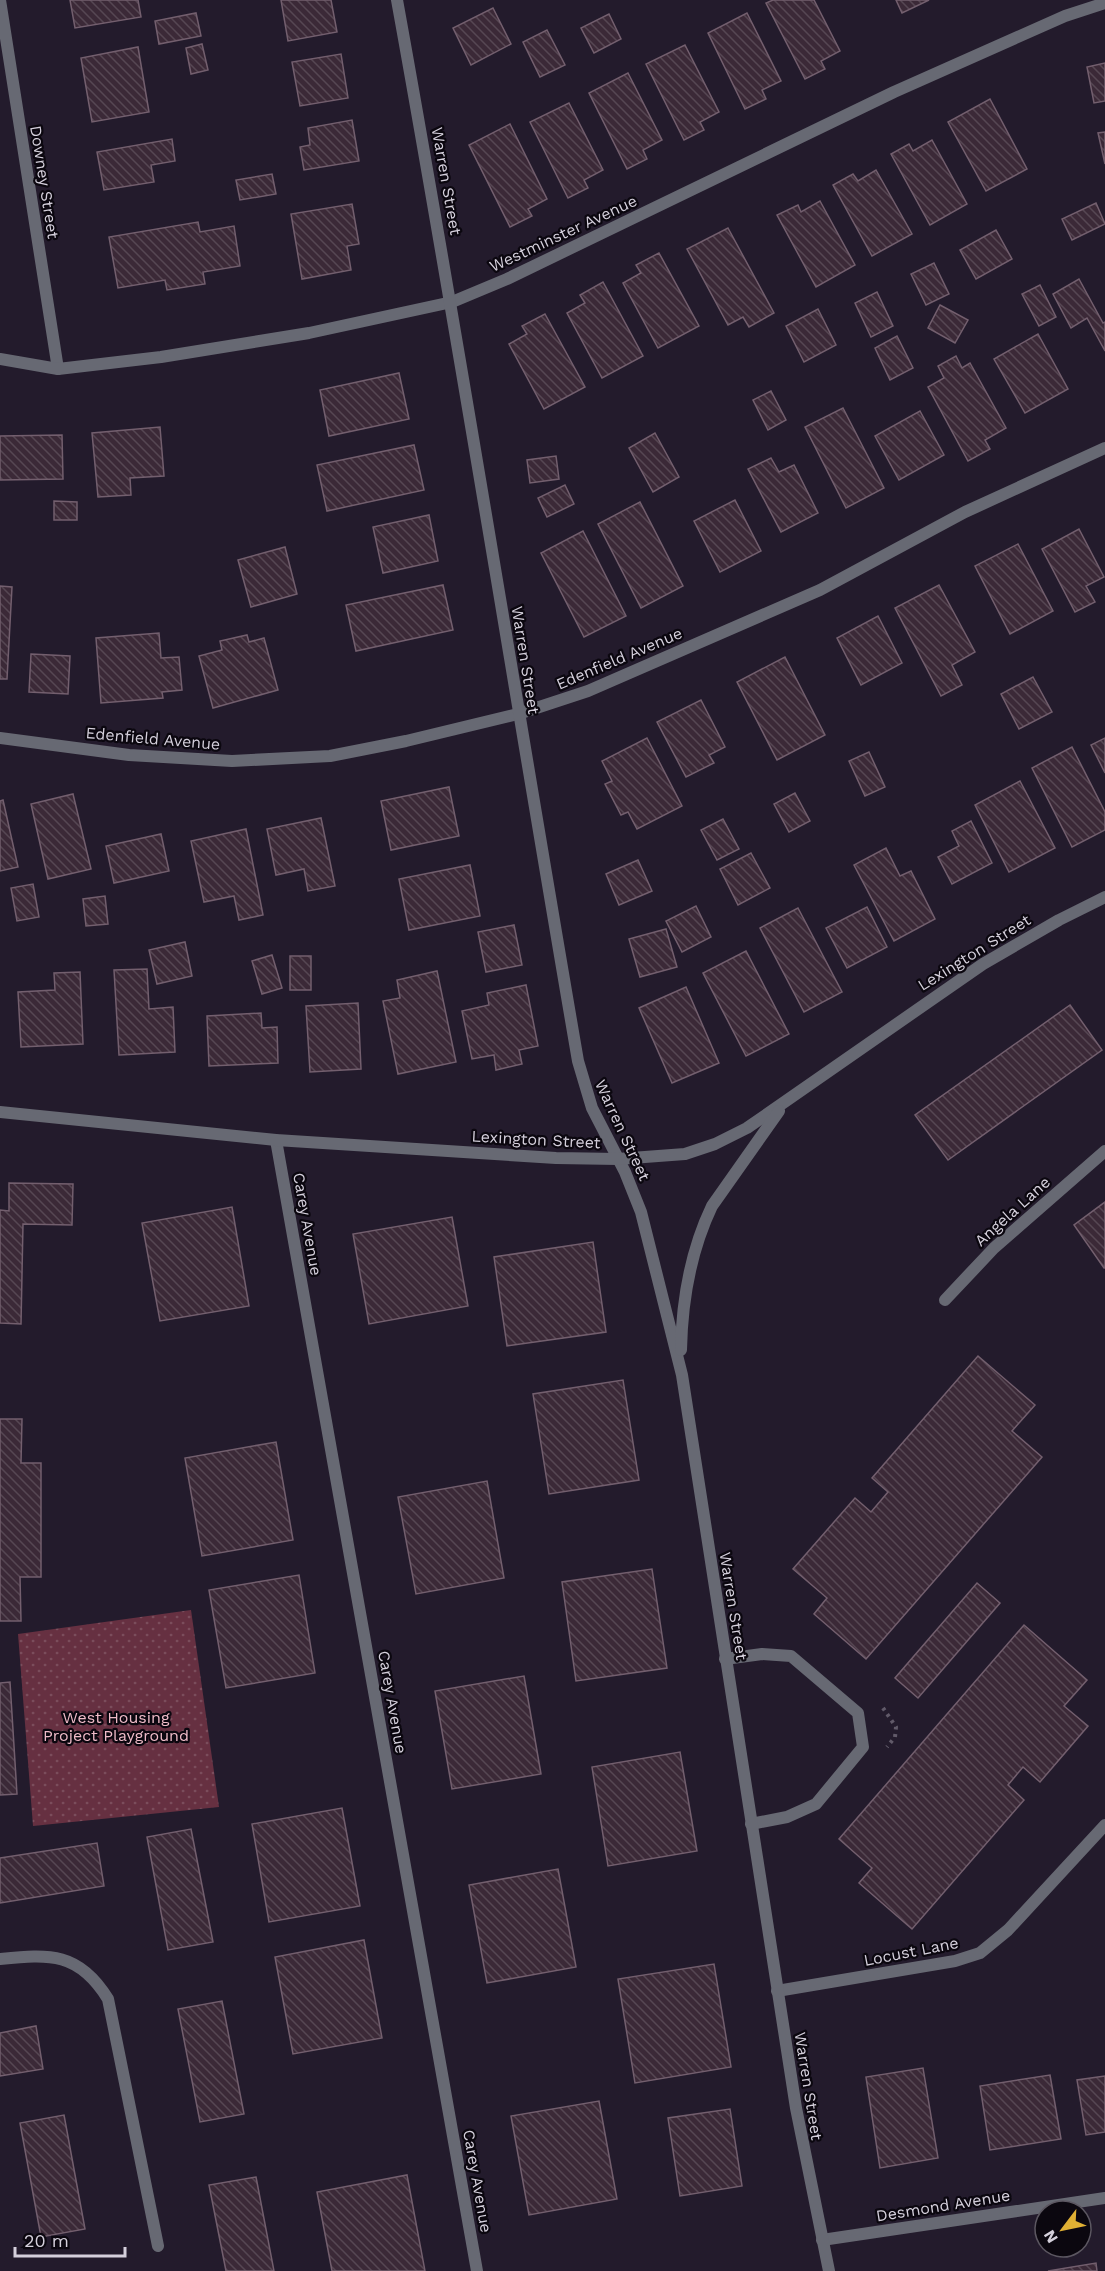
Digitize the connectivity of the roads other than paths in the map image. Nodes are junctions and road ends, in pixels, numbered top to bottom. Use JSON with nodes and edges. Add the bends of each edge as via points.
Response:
{"nodes":[{"id":1,"x":0,"y":0,"type":"edge"},
{"id":2,"x":397,"y":0,"type":"edge"},
{"id":3,"x":1105,"y":3,"type":"edge"},
{"id":4,"x":452,"y":302,"type":"junction"},
{"id":5,"x":0,"y":359,"type":"edge"},
{"id":6,"x":58,"y":369,"type":"junction"},
{"id":7,"x":1105,"y":448,"type":"edge"},
{"id":8,"x":518,"y":714,"type":"junction"},
{"id":9,"x":0,"y":738,"type":"edge"},
{"id":10,"x":1105,"y":897,"type":"edge"},
{"id":11,"x":784,"y":1104,"type":"junction"},
{"id":12,"x":0,"y":1112,"type":"edge"},
{"id":13,"x":276,"y":1140,"type":"junction"},
{"id":14,"x":1105,"y":1151,"type":"edge"},
{"id":15,"x":618,"y":1159,"type":"junction"},
{"id":16,"x":945,"y":1300,"type":"dead end"},
{"id":17,"x":682,"y":1375,"type":"junction"},
{"id":18,"x":725,"y":1659,"type":"junction"},
{"id":19,"x":751,"y":1824,"type":"junction"},
{"id":20,"x":1105,"y":1825,"type":"edge"},
{"id":21,"x":0,"y":1959,"type":"edge"},
{"id":22,"x":777,"y":1991,"type":"junction"},
{"id":23,"x":1105,"y":2198,"type":"edge"},
{"id":24,"x":822,"y":2240,"type":"junction"},
{"id":25,"x":158,"y":2246,"type":"dead end"},
{"id":26,"x":477,"y":2271,"type":"edge"},
{"id":27,"x":829,"y":2271,"type":"edge"}],
"edges":[{"from":1,"to":6,"type":"street","name":"Downey Street"},
{"from":2,"to":4,"type":"street","name":"Warren Street"},
{"from":3,"to":4,"type":"street","name":"Westminster Avenue","via":[[1065,16],[894,92]]},
{"from":4,"to":6,"type":"street","name":"Westminster Avenue","via":[[309,333]]},
{"from":4,"to":8,"type":"street","name":"Warren Street"},
{"from":5,"to":6,"type":"street","name":"Westminster Avenue"},
{"from":7,"to":8,"type":"street","name":"Edenfield Avenue","via":[[965,512],[820,590],[588,691]]},
{"from":8,"to":9,"type":"street","name":"Edenfield Avenue","via":[[330,756],[232,761],[129,755]]},
{"from":8,"to":15,"type":"street","name":"Warren Street","via":[[581,1077]]},
{"from":10,"to":11,"type":"street","name":"Lexington Street","via":[[983,964]]},
{"from":11,"to":15,"type":"street","name":"Lexington Street","via":[[730,1138],[701,1150]]},
{"from":11,"to":17,"type":"street","via":[[712,1206],[697,1239],[686,1284]]},
{"from":12,"to":13,"type":"street","name":"Lexington Street"},
{"from":13,"to":15,"type":"street","name":"Lexington Street","via":[[539,1158]]},
{"from":13,"to":26,"type":"street","name":"Carey Avenue"},
{"from":14,"to":16,"type":"street","name":"Angela Lane","via":[[994,1248]]},
{"from":15,"to":17,"type":"street","name":"Warren Street","via":[[641,1212]]},
{"from":17,"to":18,"type":"street","name":"Warren Street"},
{"from":18,"to":19,"type":"street","name":"Warren Street"},
{"from":18,"to":19,"type":"street","via":[[762,1654],[791,1656],[858,1713],[863,1747],[816,1804],[787,1817]]},
{"from":19,"to":22,"type":"street","name":"Warren Street"},
{"from":20,"to":22,"type":"street","name":"Locust Lane","via":[[1008,1930],[980,1953],[955,1961]]},
{"from":21,"to":25,"type":"street","via":[[43,1955],[72,1963],[95,1978],[108,1999]]},
{"from":22,"to":24,"type":"street","name":"Warren Street","via":[[802,2148]]},
{"from":23,"to":24,"type":"street","name":"Desmond Avenue"},
{"from":24,"to":27,"type":"street","name":"Warren Street"}]}
